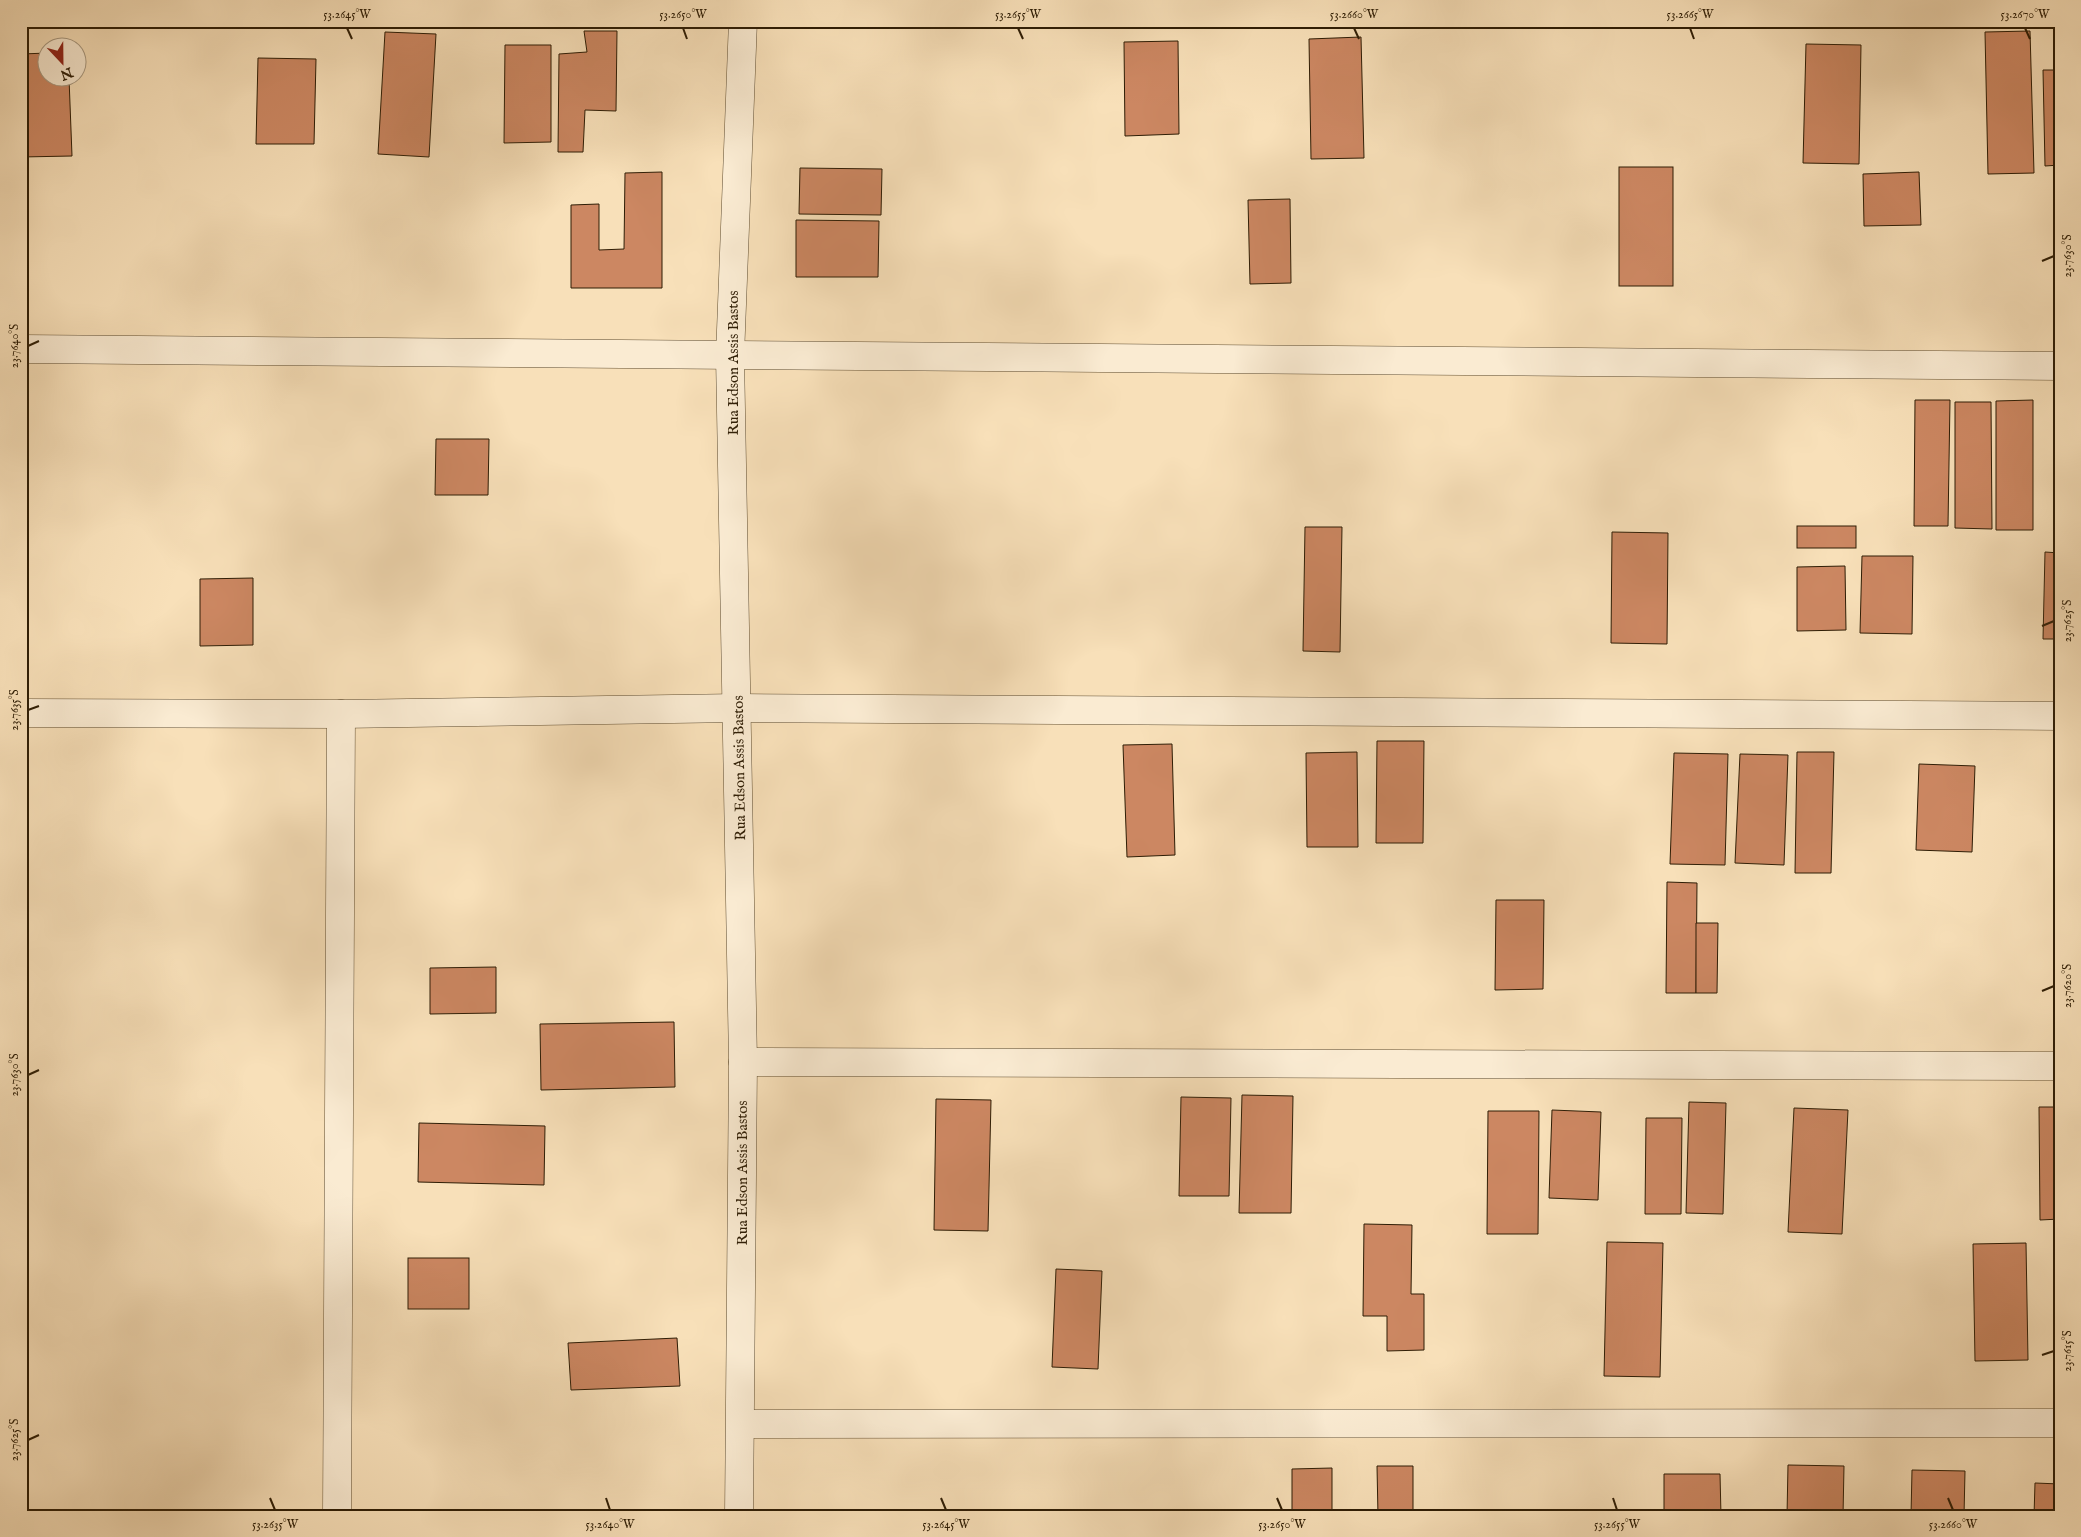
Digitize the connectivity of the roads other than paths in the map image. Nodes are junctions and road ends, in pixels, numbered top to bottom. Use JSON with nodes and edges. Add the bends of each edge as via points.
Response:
{"nodes":[{"id":1,"x":743,"y":21,"type":"edge"},
{"id":2,"x":21,"y":349,"type":"edge"},
{"id":3,"x":730,"y":356,"type":"junction"},
{"id":4,"x":2060,"y":366,"type":"edge"},
{"id":5,"x":738,"y":708,"type":"junction"},
{"id":6,"x":21,"y":713,"type":"edge"},
{"id":7,"x":341,"y":714,"type":"junction"},
{"id":8,"x":2060,"y":716,"type":"edge"},
{"id":9,"x":743,"y":1062,"type":"junction"},
{"id":10,"x":2060,"y":1066,"type":"edge"},
{"id":11,"x":2060,"y":1423,"type":"edge"},
{"id":12,"x":741,"y":1424,"type":"junction"},
{"id":13,"x":337,"y":1516,"type":"edge"},
{"id":14,"x":739,"y":1516,"type":"edge"}],
"edges":[{"from":1,"to":3,"type":"street","name":"Rua Edson Assis Bastos"},
{"from":2,"to":3,"type":"street"},
{"from":3,"to":4,"type":"street"},
{"from":3,"to":5,"type":"street","name":"Rua Edson Assis Bastos"},
{"from":5,"to":7,"type":"street"},
{"from":5,"to":8,"type":"street"},
{"from":5,"to":9,"type":"street","name":"Rua Edson Assis Bastos"},
{"from":6,"to":7,"type":"street"},
{"from":7,"to":13,"type":"street"},
{"from":9,"to":10,"type":"street"},
{"from":9,"to":12,"type":"street","name":"Rua Edson Assis Bastos"},
{"from":11,"to":12,"type":"street"},
{"from":12,"to":14,"type":"street","name":"Rua Edson Assis Bastos"}]}
